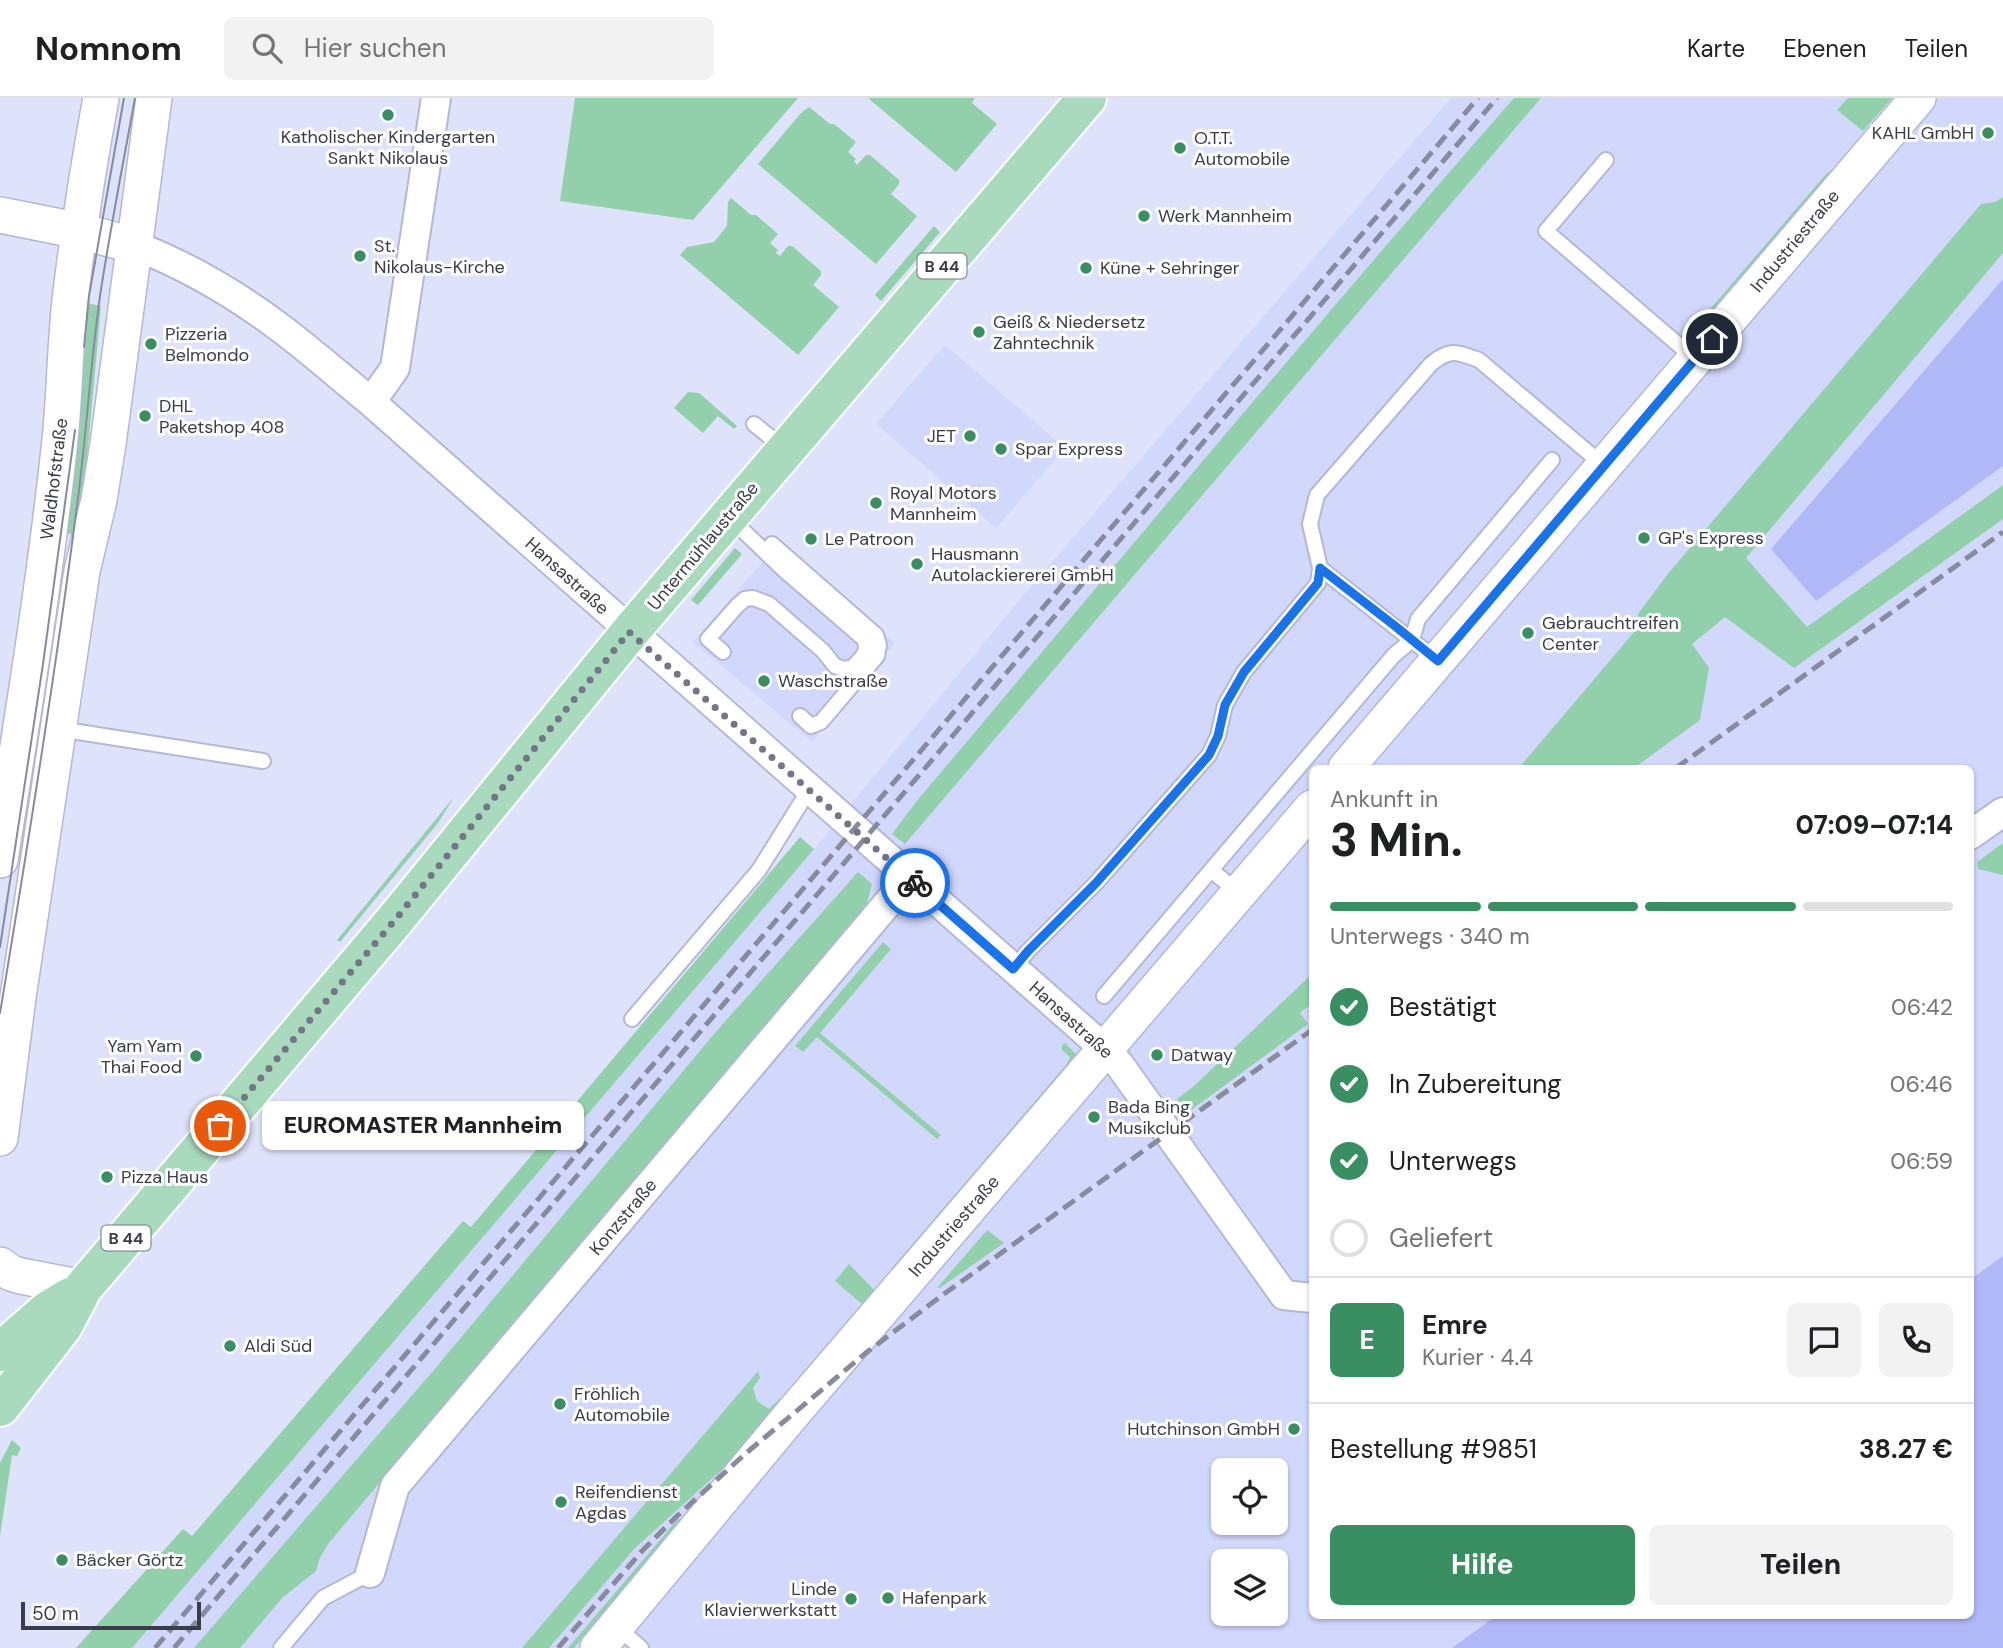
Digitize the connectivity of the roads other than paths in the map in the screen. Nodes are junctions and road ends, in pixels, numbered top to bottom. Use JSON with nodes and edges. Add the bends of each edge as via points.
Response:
{"nodes":[{"id":1,"x":101,"y":98,"type":"edge"},
{"id":2,"x":154,"y":98,"type":"edge"},
{"id":3,"x":436,"y":98,"type":"edge"},
{"id":4,"x":1087,"y":98,"type":"edge"},
{"id":5,"x":1918,"y":98,"type":"edge"},
{"id":6,"x":1606,"y":160,"type":"dead end"},
{"id":7,"x":0,"y":215,"type":"edge"},
{"id":8,"x":80,"y":231,"type":"junction"},
{"id":9,"x":136,"y":246,"type":"junction"},
{"id":10,"x":1695,"y":359,"type":"junction"},
{"id":11,"x":371,"y":402,"type":"junction"},
{"id":12,"x":754,"y":424,"type":"dead end"},
{"id":13,"x":785,"y":449,"type":"junction"},
{"id":14,"x":1552,"y":460,"type":"dead end"},
{"id":15,"x":1604,"y":466,"type":"junction"},
{"id":16,"x":731,"y":513,"type":"junction"},
{"id":17,"x":1320,"y":568,"type":"junction"},
{"id":18,"x":629,"y":632,"type":"junction"},
{"id":19,"x":1425,"y":650,"type":"junction"},
{"id":20,"x":723,"y":652,"type":"dead end"},
{"id":21,"x":800,"y":716,"type":"dead end"},
{"id":22,"x":58,"y":729,"type":"junction"},
{"id":23,"x":263,"y":761,"type":"dead end"},
{"id":24,"x":1348,"y":765,"type":"edge"},
{"id":25,"x":809,"y":790,"type":"junction"},
{"id":26,"x":1309,"y":812,"type":"edge"},
{"id":27,"x":2003,"y":812,"type":"edge"},
{"id":28,"x":1974,"y":832,"type":"edge"},
{"id":29,"x":0,"y":860,"type":"edge"},
{"id":30,"x":1211,"y":870,"type":"junction"},
{"id":31,"x":909,"y":878,"type":"junction"},
{"id":32,"x":1240,"y":893,"type":"junction"},
{"id":33,"x":1021,"y":960,"type":"junction"},
{"id":34,"x":1104,"y":996,"type":"dead end"},
{"id":35,"x":632,"y":1020,"type":"dead end"},
{"id":36,"x":1106,"y":1050,"type":"junction"},
{"id":37,"x":0,"y":1061,"type":"edge"},
{"id":38,"x":6,"y":1095,"type":"junction"},
{"id":39,"x":0,"y":1138,"type":"edge"},
{"id":40,"x":0,"y":1265,"type":"edge"},
{"id":41,"x":83,"y":1288,"type":"junction"},
{"id":42,"x":1309,"y":1298,"type":"edge"},
{"id":43,"x":0,"y":1352,"type":"edge"},
{"id":44,"x":0,"y":1407,"type":"edge"},
{"id":45,"x":370,"y":1573,"type":"joint"},
{"id":46,"x":618,"y":1641,"type":"edge"},
{"id":47,"x":281,"y":1648,"type":"edge"}],
"edges":[{"from":1,"to":8,"type":"street","name":"Waldhofstraße"},
{"from":2,"to":9,"type":"street"},
{"from":3,"to":11,"type":"street","via":[[395,368]]},
{"from":4,"to":13,"type":"main road","name":"Untermühlaustraße","number":"B 44"},
{"from":5,"to":10,"type":"street","name":"Industriestraße"},
{"from":6,"to":10,"type":"lane","via":[[1546,231]]},
{"from":7,"to":8,"type":"street"},
{"from":8,"to":9,"type":"street"},
{"from":8,"to":29,"type":"street","name":"Waldhofstraße","via":[[58,453]]},
{"from":9,"to":11,"type":"street","name":"Hansastraße","via":[[222,289],[265,317]]},
{"from":9,"to":22,"type":"street","via":[[108,444],[82,571]]},
{"from":10,"to":15,"type":"street","name":"Industriestraße"},
{"from":11,"to":18,"type":"street","name":"Hansastraße"},
{"from":12,"to":13,"type":"lane"},
{"from":13,"to":16,"type":"main road","name":"Untermühlaustraße","number":"B 44"},
{"from":14,"to":19,"type":"lane","via":[[1418,619]]},
{"from":15,"to":17,"type":"lane","via":[[1479,360],[1444,354],[1317,495],[1310,524]]},
{"from":15,"to":19,"type":"street","name":"Industriestraße"},
{"from":16,"to":18,"type":"main road","name":"Untermühlaustraße","number":"B 44"},
{"from":16,"to":20,"type":"lane","via":[[784,570],[867,646],[853,667],[835,666],[769,604],[752,598],[737,606],[708,639]]},
{"from":16,"to":21,"type":"lane","via":[[876,635],[877,656],[821,722],[811,726]]},
{"from":17,"to":19,"type":"lane"},
{"from":17,"to":33,"type":"lane","via":[[1318,583],[1244,672],[1225,705],[1209,755]]},
{"from":18,"to":25,"type":"street","name":"Hansastraße"},
{"from":18,"to":41,"type":"main road","name":"Untermühlaustraße","number":"B 44","via":[[395,920]]},
{"from":19,"to":24,"type":"street","name":"Industriestraße"},
{"from":19,"to":30,"type":"lane","via":[[1394,655]]},
{"from":22,"to":23,"type":"lane"},
{"from":22,"to":38,"type":"street"},
{"from":25,"to":31,"type":"street","name":"Hansastraße"},
{"from":25,"to":35,"type":"lane","via":[[759,870]]},
{"from":26,"to":32,"type":"street","name":"Industriestraße"},
{"from":27,"to":28,"type":"street"},
{"from":30,"to":32,"type":"lane"},
{"from":30,"to":34,"type":"lane"},
{"from":31,"to":33,"type":"street","name":"Hansastraße"},
{"from":31,"to":45,"type":"street","name":"Konzstraße","via":[[395,1486]]},
{"from":32,"to":36,"type":"street","name":"Industriestraße"},
{"from":33,"to":36,"type":"street","name":"Hansastraße"},
{"from":36,"to":42,"type":"street","name":"Hansastraße","via":[[1284,1295]]},
{"from":36,"to":46,"type":"street","name":"Industriestraße","via":[[793,1413]]},
{"from":37,"to":38,"type":"street"},
{"from":38,"to":39,"type":"street"},
{"from":40,"to":41,"type":"street","via":[[21,1276]]},
{"from":41,"to":43,"type":"main road","name":"Untermühlaustraße","number":"B 44","via":[[47,1311]]},
{"from":41,"to":44,"type":"main road","name":"Untermühlaustraße","number":"B 44","via":[[63,1326]]},
{"from":45,"to":47,"type":"lane","via":[[323,1598]]}]}
